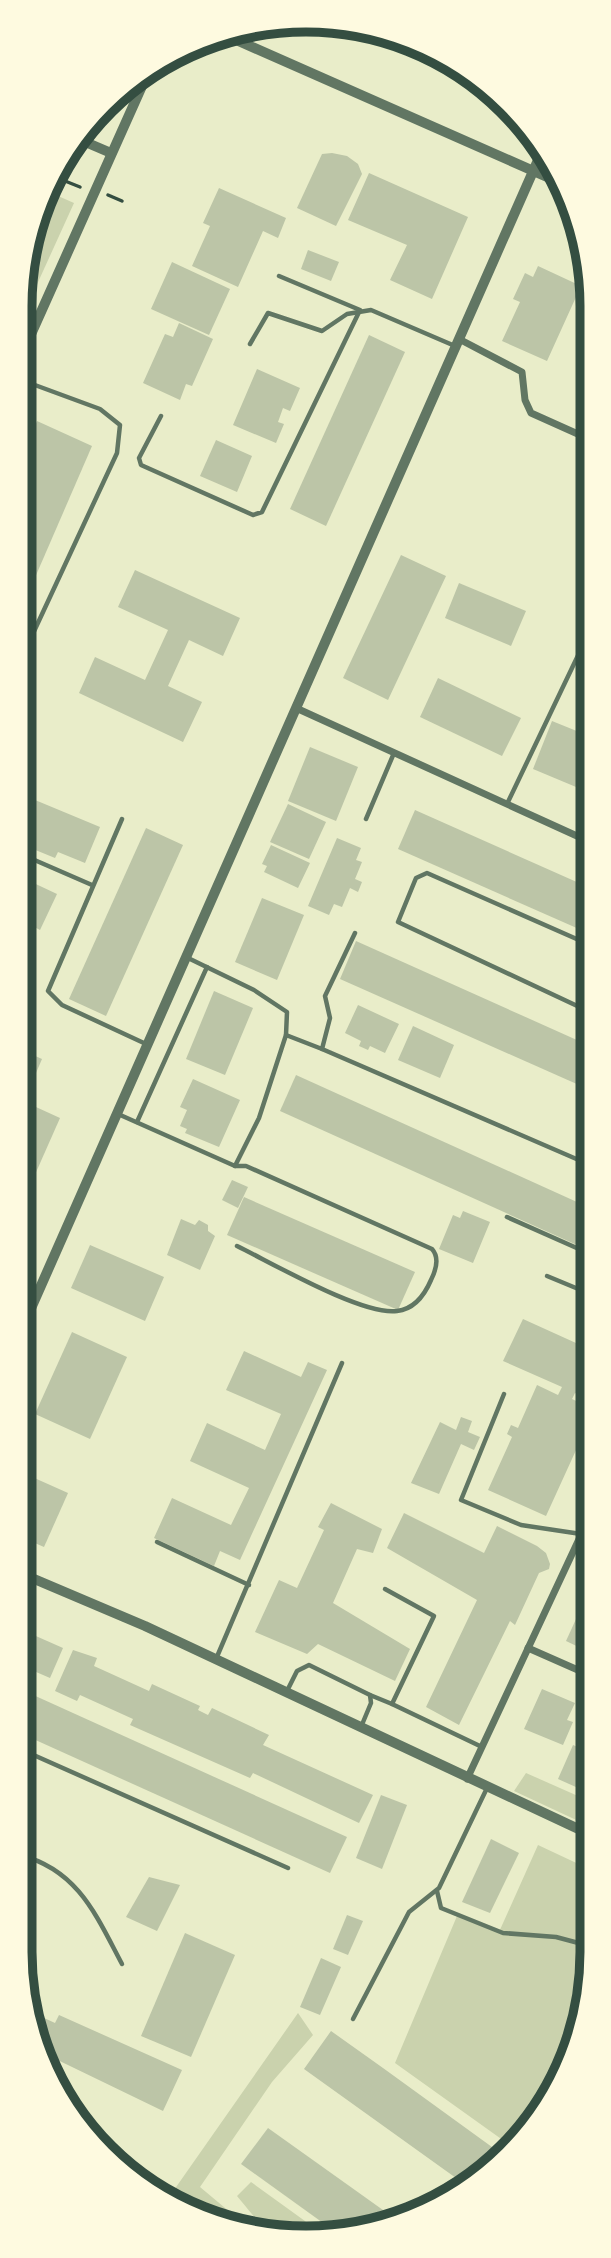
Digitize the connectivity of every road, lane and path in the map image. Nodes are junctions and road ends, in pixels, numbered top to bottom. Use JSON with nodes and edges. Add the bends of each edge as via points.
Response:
{"nodes":[{"id":1,"x":237,"y":40,"type":"edge"},
{"id":2,"x":141,"y":87,"type":"edge"},
{"id":3,"x":86,"y":142,"type":"edge"},
{"id":4,"x":111,"y":153,"type":"junction"},
{"id":5,"x":538,"y":161,"type":"edge"},
{"id":6,"x":533,"y":171,"type":"junction"},
{"id":7,"x":547,"y":177,"type":"edge"},
{"id":8,"x":62,"y":180,"type":"edge"},
{"id":9,"x":73,"y":186,"type":"dead end"},
{"id":10,"x":279,"y":276,"type":"dead end"},
{"id":11,"x":360,"y":310,"type":"junction"},
{"id":12,"x":32,"y":332,"type":"edge"},
{"id":13,"x":458,"y":342,"type":"junction"},
{"id":14,"x":250,"y":344,"type":"dead end"},
{"id":15,"x":32,"y":384,"type":"edge"},
{"id":16,"x":161,"y":416,"type":"dead end"},
{"id":17,"x":580,"y":435,"type":"edge"},
{"id":18,"x":32,"y":636,"type":"edge"},
{"id":19,"x":580,"y":651,"type":"edge"},
{"id":20,"x":296,"y":708,"type":"junction"},
{"id":21,"x":394,"y":752,"type":"junction"},
{"id":22,"x":507,"y":804,"type":"junction"},
{"id":23,"x":122,"y":819,"type":"dead end"},
{"id":24,"x":366,"y":819,"type":"dead end"},
{"id":25,"x":580,"y":837,"type":"edge"},
{"id":26,"x":32,"y":859,"type":"edge"},
{"id":27,"x":92,"y":885,"type":"junction"},
{"id":28,"x":355,"y":933,"type":"dead end"},
{"id":29,"x":580,"y":940,"type":"edge"},
{"id":30,"x":186,"y":957,"type":"junction"},
{"id":31,"x":208,"y":967,"type":"junction"},
{"id":32,"x":580,"y":1007,"type":"edge"},
{"id":33,"x":286,"y":1035,"type":"junction"},
{"id":34,"x":148,"y":1045,"type":"junction"},
{"id":35,"x":322,"y":1049,"type":"junction"},
{"id":36,"x":117,"y":1114,"type":"junction"},
{"id":37,"x":137,"y":1122,"type":"junction"},
{"id":38,"x":580,"y":1161,"type":"edge"},
{"id":39,"x":236,"y":1167,"type":"junction"},
{"id":40,"x":507,"y":1217,"type":"dead end"},
{"id":41,"x":237,"y":1246,"type":"dead end"},
{"id":42,"x":580,"y":1249,"type":"edge"},
{"id":43,"x":547,"y":1276,"type":"dead end"},
{"id":44,"x":32,"y":1286,"type":"edge"},
{"id":45,"x":40,"y":1289,"type":"junction"},
{"id":46,"x":580,"y":1290,"type":"edge"},
{"id":47,"x":32,"y":1307,"type":"edge"},
{"id":48,"x":342,"y":1363,"type":"dead end"},
{"id":49,"x":504,"y":1394,"type":"dead end"},
{"id":50,"x":580,"y":1533,"type":"edge"},
{"id":51,"x":157,"y":1542,"type":"dead end"},
{"id":52,"x":580,"y":1542,"type":"edge"},
{"id":53,"x":32,"y":1578,"type":"edge"},
{"id":54,"x":248,"y":1585,"type":"junction"},
{"id":55,"x":385,"y":1589,"type":"dead end"},
{"id":56,"x":528,"y":1648,"type":"junction"},
{"id":57,"x":216,"y":1660,"type":"junction"},
{"id":58,"x":580,"y":1672,"type":"edge"},
{"id":59,"x":286,"y":1693,"type":"junction"},
{"id":60,"x":370,"y":1695,"type":"junction"},
{"id":61,"x":392,"y":1704,"type":"junction"},
{"id":62,"x":360,"y":1728,"type":"junction"},
{"id":63,"x":482,"y":1747,"type":"junction"},
{"id":64,"x":32,"y":1754,"type":"edge"},
{"id":65,"x":467,"y":1779,"type":"junction"},
{"id":66,"x":487,"y":1788,"type":"junction"},
{"id":67,"x":580,"y":1830,"type":"edge"},
{"id":68,"x":32,"y":1858,"type":"edge"},
{"id":69,"x":288,"y":1867,"type":"dead end"},
{"id":70,"x":437,"y":1891,"type":"junction"},
{"id":71,"x":580,"y":1943,"type":"edge"},
{"id":72,"x":122,"y":1964,"type":"dead end"},
{"id":73,"x":353,"y":2020,"type":"dead end"}],
"edges":[{"from":1,"to":6,"type":"street"},
{"from":2,"to":4,"type":"street"},
{"from":3,"to":4,"type":"street"},
{"from":4,"to":12,"type":"street"},
{"from":5,"to":6,"type":"street"},
{"from":6,"to":7,"type":"street"},
{"from":6,"to":13,"type":"street"},
{"from":8,"to":9,"type":"path"},
{"from":10,"to":11,"type":"lane"},
{"from":11,"to":13,"type":"lane","via":[[372,310]]},
{"from":11,"to":14,"type":"lane","via":[[322,331],[268,313]]},
{"from":11,"to":16,"type":"lane","via":[[261,512],[253,515],[141,465],[139,458]]},
{"from":13,"to":17,"type":"street","via":[[522,372],[531,413]]},
{"from":13,"to":20,"type":"street"},
{"from":15,"to":18,"type":"lane","via":[[100,409],[120,425],[117,453]]},
{"from":19,"to":22,"type":"lane"},
{"from":20,"to":21,"type":"street"},
{"from":20,"to":30,"type":"street"},
{"from":21,"to":22,"type":"street"},
{"from":21,"to":24,"type":"lane"},
{"from":22,"to":25,"type":"street"},
{"from":23,"to":27,"type":"lane"},
{"from":26,"to":27,"type":"lane"},
{"from":27,"to":34,"type":"lane","via":[[48,991],[62,1005]]},
{"from":28,"to":35,"type":"lane","via":[[325,996],[330,1018]]},
{"from":29,"to":32,"type":"lane","via":[[427,873],[416,878],[398,922]]},
{"from":30,"to":31,"type":"lane"},
{"from":30,"to":34,"type":"street"},
{"from":31,"to":33,"type":"lane","via":[[287,1012]]},
{"from":31,"to":37,"type":"lane"},
{"from":33,"to":35,"type":"lane"},
{"from":33,"to":39,"type":"lane","via":[[259,1118]]},
{"from":34,"to":36,"type":"street"},
{"from":35,"to":38,"type":"lane"},
{"from":36,"to":37,"type":"lane"},
{"from":36,"to":45,"type":"street"},
{"from":37,"to":39,"type":"lane"},
{"from":39,"to":41,"type":"lane","via":[[246,1166],[432,1249],[436,1270],[423,1298],[399,1311],[369,1309]]},
{"from":40,"to":42,"type":"lane"},
{"from":43,"to":46,"type":"lane"},
{"from":44,"to":45,"type":"lane"},
{"from":45,"to":47,"type":"street"},
{"from":48,"to":54,"type":"lane"},
{"from":49,"to":50,"type":"lane","via":[[461,1500],[521,1525]]},
{"from":51,"to":54,"type":"lane"},
{"from":52,"to":56,"type":"street"},
{"from":53,"to":57,"type":"street"},
{"from":54,"to":57,"type":"lane"},
{"from":55,"to":61,"type":"lane","via":[[434,1616]]},
{"from":56,"to":58,"type":"street"},
{"from":56,"to":63,"type":"street"},
{"from":57,"to":59,"type":"street"},
{"from":59,"to":60,"type":"lane","via":[[297,1671],[309,1665]]},
{"from":59,"to":62,"type":"street"},
{"from":60,"to":61,"type":"lane"},
{"from":60,"to":62,"type":"lane"},
{"from":61,"to":63,"type":"lane"},
{"from":62,"to":65,"type":"street"},
{"from":63,"to":65,"type":"street"},
{"from":64,"to":69,"type":"lane"},
{"from":65,"to":66,"type":"street"},
{"from":66,"to":67,"type":"street"},
{"from":66,"to":70,"type":"lane"},
{"from":68,"to":72,"type":"lane","via":[[45,1862],[87,1897]]},
{"from":70,"to":71,"type":"lane","via":[[441,1908],[503,1933]]},
{"from":70,"to":73,"type":"lane","via":[[409,1912]]}]}
